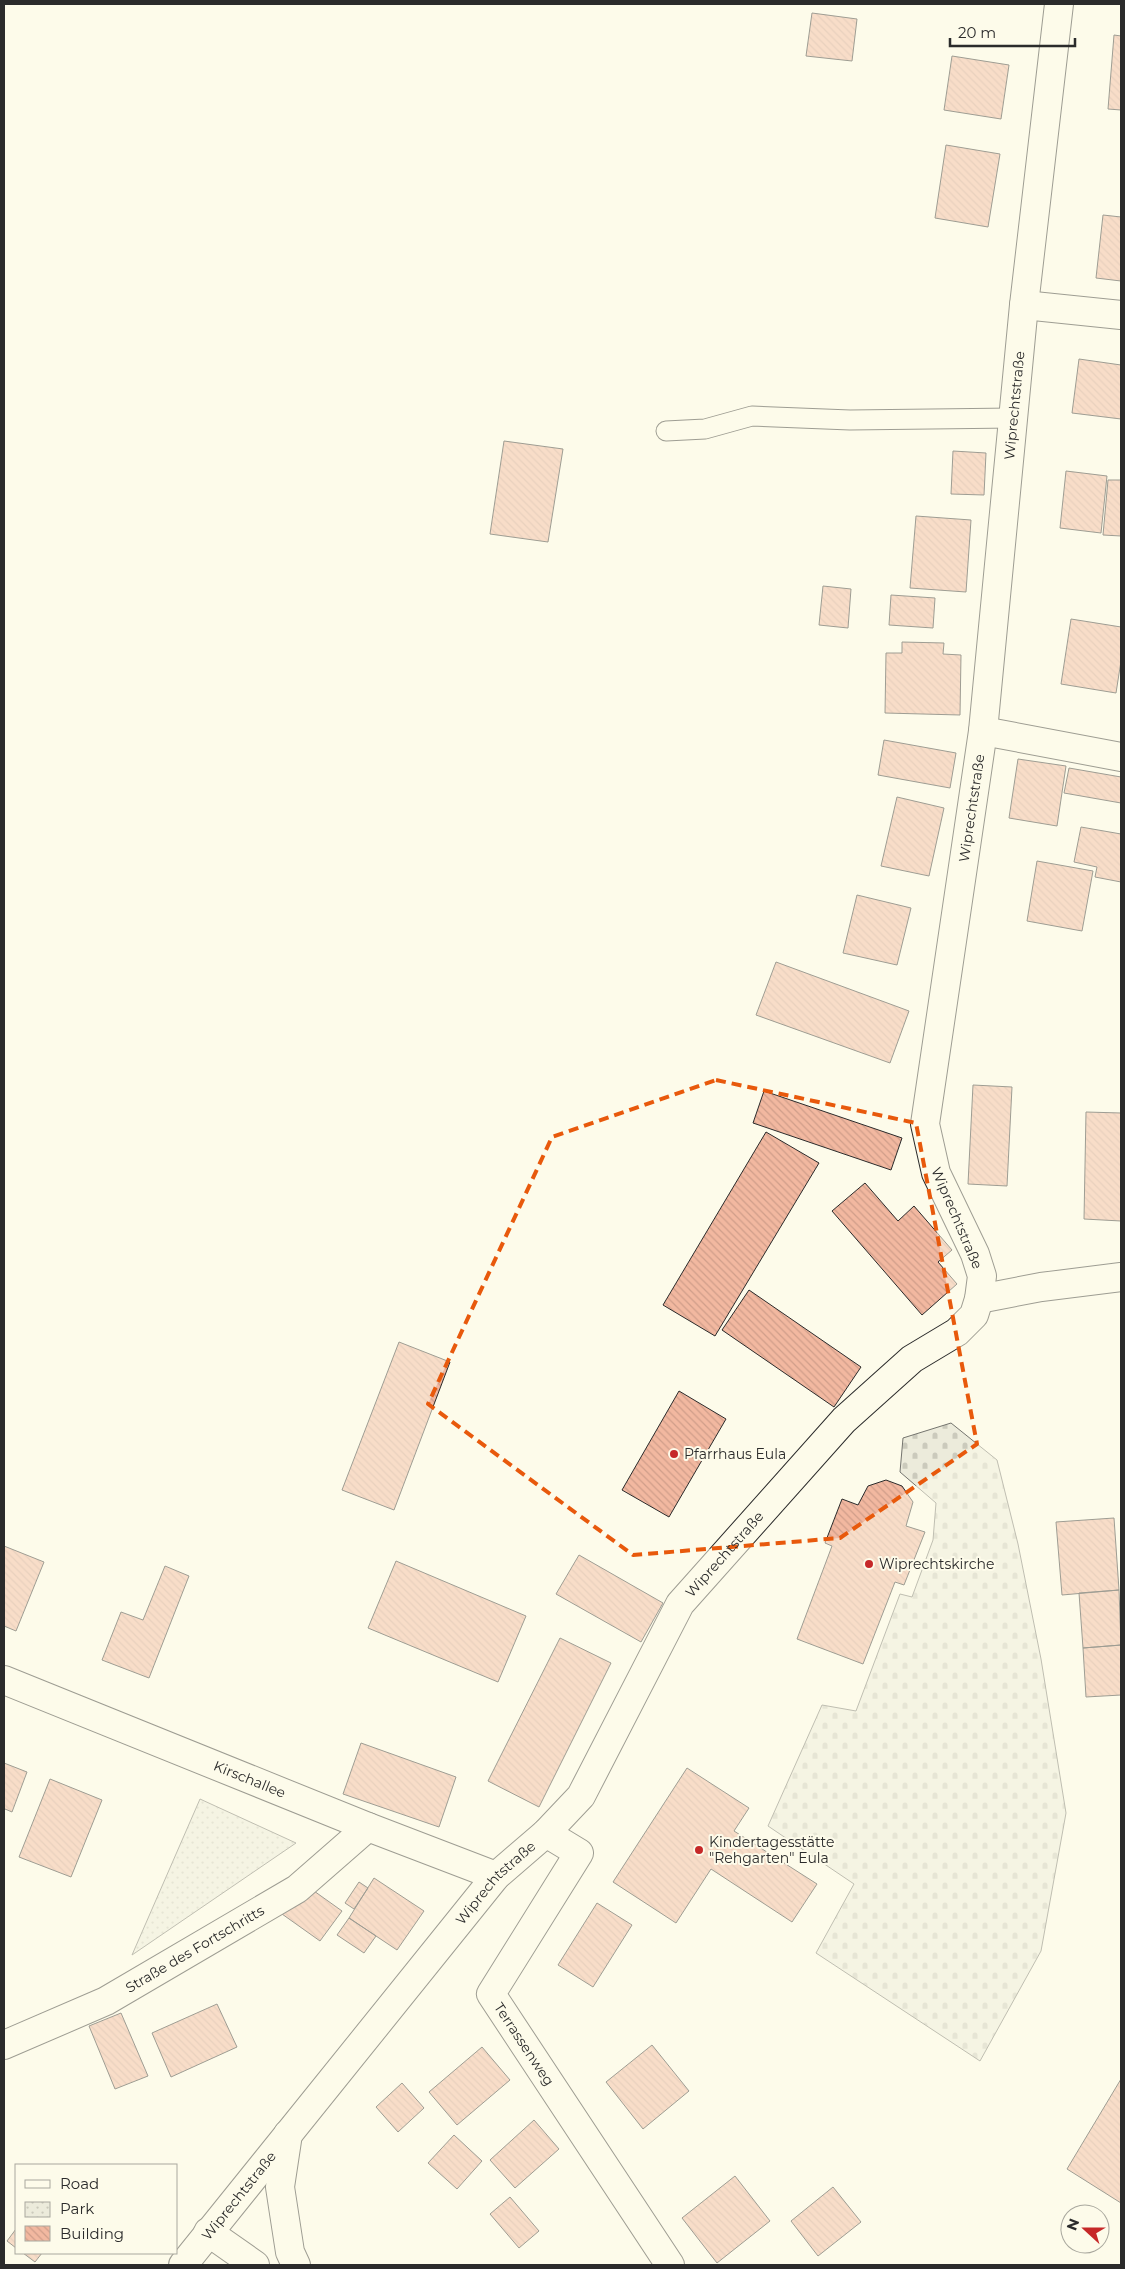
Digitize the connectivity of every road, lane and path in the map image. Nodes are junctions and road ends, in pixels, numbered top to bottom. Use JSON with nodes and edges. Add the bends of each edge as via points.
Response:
{"nodes":[{"id":1,"x":1059,"y":4,"type":"edge"},
{"id":2,"x":1024,"y":304,"type":"junction"},
{"id":3,"x":1121,"y":315,"type":"edge"},
{"id":4,"x":1013,"y":418,"type":"junction"},
{"id":5,"x":666,"y":430,"type":"dead end"},
{"id":6,"x":983,"y":732,"type":"junction"},
{"id":7,"x":1121,"y":757,"type":"edge"},
{"id":8,"x":1121,"y":1277,"type":"edge"},
{"id":9,"x":979,"y":1299,"type":"junction"},
{"id":10,"x":4,"y":1680,"type":"edge"},
{"id":11,"x":368,"y":1827,"type":"junction"},
{"id":12,"x":546,"y":1833,"type":"junction"},
{"id":13,"x":496,"y":1876,"type":"junction"},
{"id":14,"x":4,"y":2045,"type":"edge"},
{"id":15,"x":288,"y":2133,"type":"junction"},
{"id":16,"x":208,"y":2232,"type":"junction"},
{"id":17,"x":183,"y":2265,"type":"edge"},
{"id":18,"x":255,"y":2265,"type":"edge"},
{"id":19,"x":296,"y":2265,"type":"edge"},
{"id":20,"x":670,"y":2265,"type":"edge"}],
"edges":[{"from":1,"to":2,"type":"street","name":"Wiprechtstraße"},
{"from":2,"to":3,"type":"street"},
{"from":2,"to":4,"type":"street","name":"Wiprechtstraße"},
{"from":4,"to":5,"type":"lane","via":[[850,420],[752,416],[705,429]]},
{"from":4,"to":6,"type":"street","name":"Wiprechtstraße"},
{"from":6,"to":7,"type":"street"},
{"from":6,"to":9,"type":"street","name":"Wiprechtstraße","via":[[924,1124],[936,1173],[975,1254],[982,1276]]},
{"from":8,"to":9,"type":"street"},
{"from":9,"to":12,"type":"street","name":"Wiprechtstraße","via":[[974,1315],[957,1332],[912,1359],[844,1420],[680,1604],[581,1796]]},
{"from":10,"to":11,"type":"street","name":"Kirschallee"},
{"from":11,"to":13,"type":"street","name":"Kirschallee"},
{"from":11,"to":14,"type":"street","name":"Straße des Fortschritts","via":[[289,1894],[106,2002]]},
{"from":12,"to":13,"type":"street","name":"Wiprechtstraße"},
{"from":12,"to":20,"type":"street","name":"Terrassenweg","via":[[579,1853],[491,1994]]},
{"from":13,"to":15,"type":"street","name":"Wiprechtstraße"},
{"from":15,"to":16,"type":"street","name":"Wiprechtstraße"},
{"from":15,"to":19,"type":"street","via":[[280,2187],[290,2252]]},
{"from":16,"to":17,"type":"street","name":"Wiprechtstraße"},
{"from":16,"to":18,"type":"street"}]}
